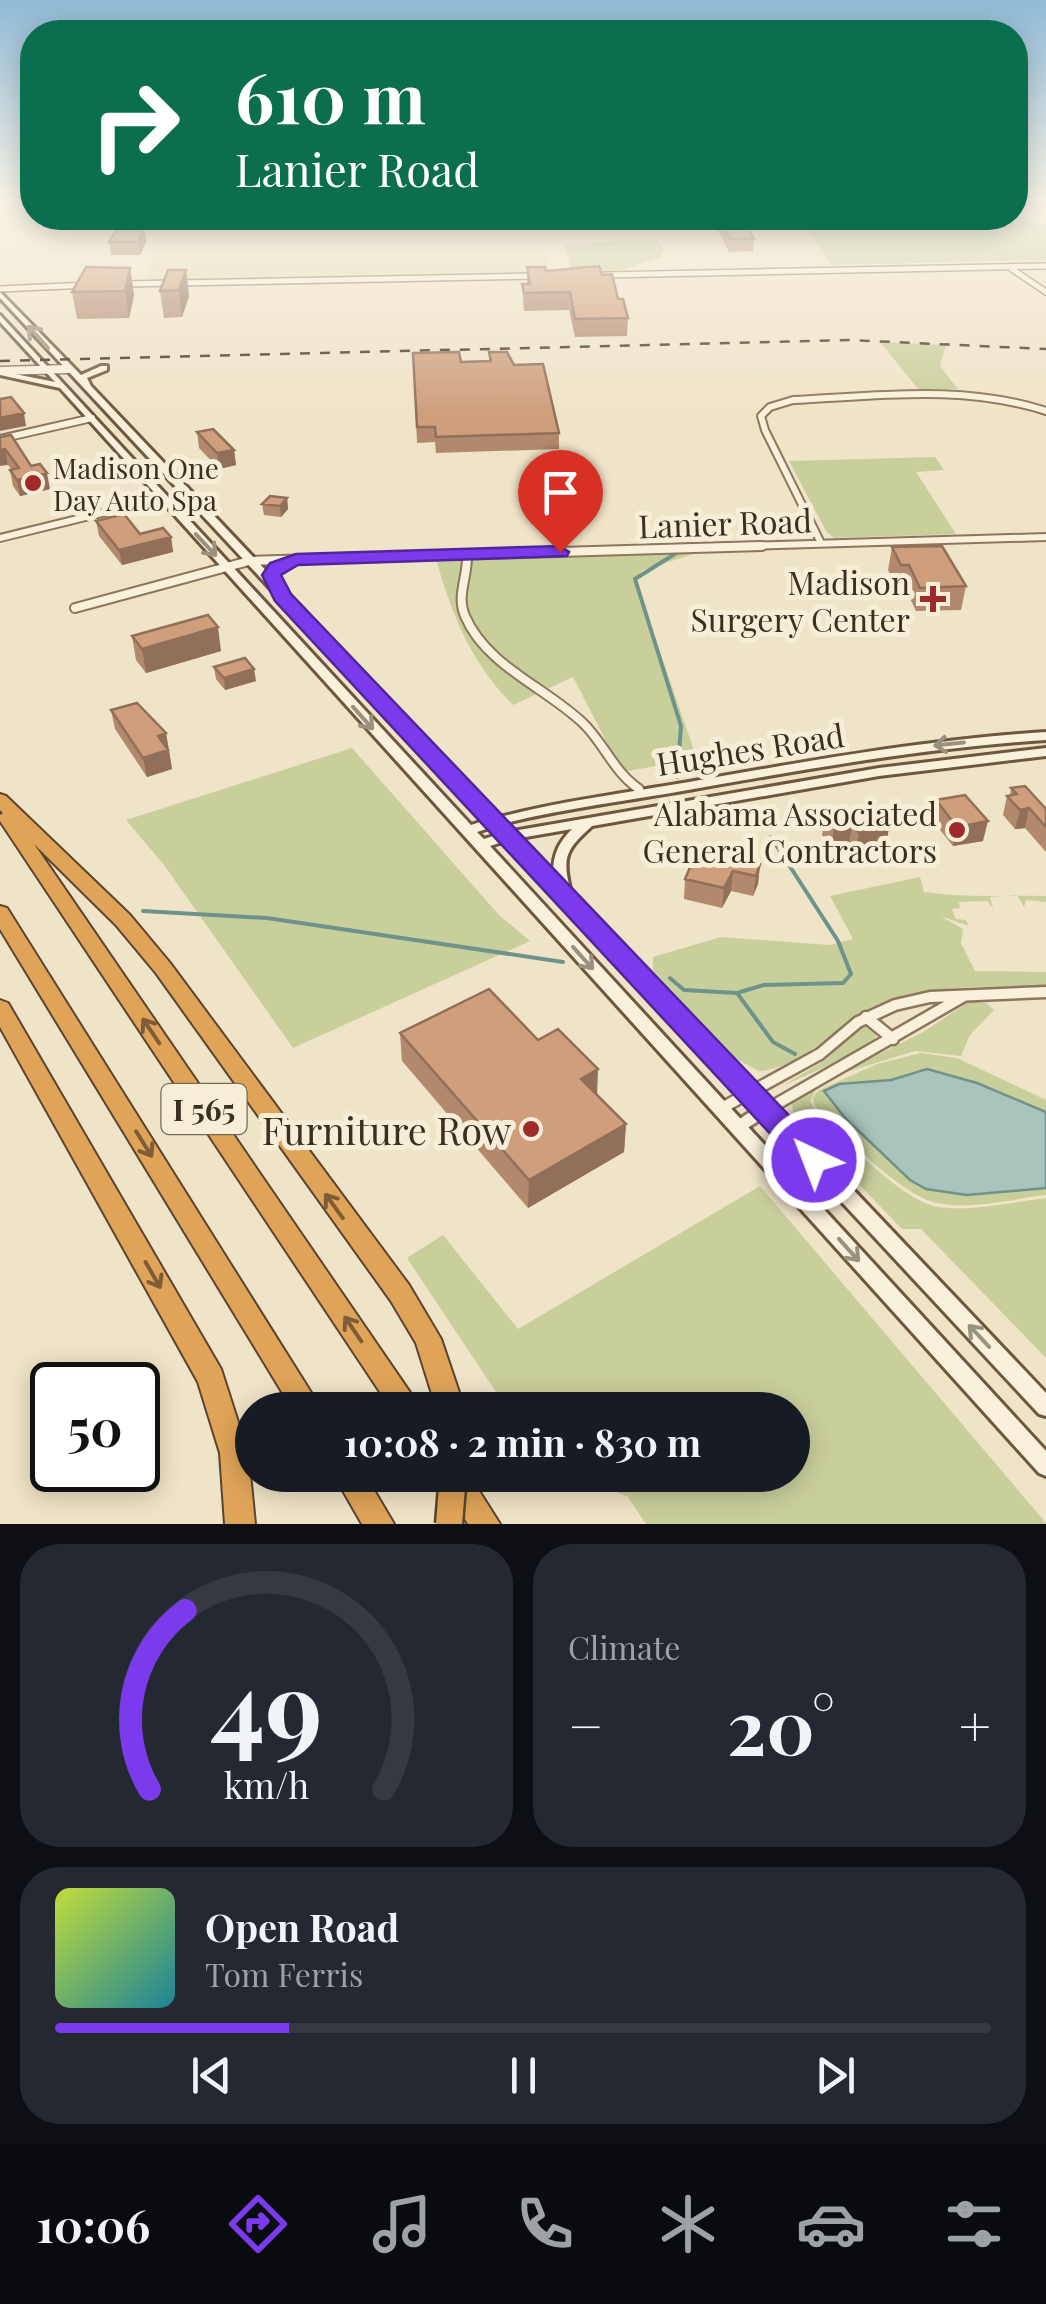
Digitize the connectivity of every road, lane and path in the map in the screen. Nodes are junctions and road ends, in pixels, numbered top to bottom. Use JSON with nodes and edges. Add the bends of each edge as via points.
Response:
{"nodes":[{"id":1,"x":799,"y":271,"type":"edge"},
{"id":2,"x":1016,"y":271,"type":"edge"},
{"id":3,"x":600,"y":275,"type":"edge"},
{"id":4,"x":550,"y":276,"type":"edge"},
{"id":5,"x":103,"y":284,"type":"edge"},
{"id":6,"x":118,"y":284,"type":"edge"},
{"id":7,"x":0,"y":292,"type":"edge"},
{"id":8,"x":1046,"y":292,"type":"edge"},
{"id":9,"x":0,"y":317,"type":"edge"},
{"id":10,"x":21,"y":340,"type":"junction"},
{"id":11,"x":104,"y":368,"type":"dead end"},
{"id":12,"x":68,"y":369,"type":"junction"},
{"id":13,"x":48,"y":370,"type":"junction"},
{"id":14,"x":0,"y":372,"type":"edge"},
{"id":15,"x":63,"y":387,"type":"junction"},
{"id":16,"x":100,"y":402,"type":"junction"},
{"id":17,"x":1046,"y":412,"type":"edge"},
{"id":18,"x":92,"y":418,"type":"junction"},
{"id":19,"x":0,"y":439,"type":"edge"},
{"id":20,"x":144,"y":476,"type":"junction"},
{"id":21,"x":186,"y":494,"type":"junction"},
{"id":22,"x":163,"y":498,"type":"junction"},
{"id":23,"x":204,"y":511,"type":"junction"},
{"id":24,"x":1046,"y":537,"type":"edge"},
{"id":25,"x":0,"y":538,"type":"edge"},
{"id":26,"x":821,"y":543,"type":"junction"},
{"id":27,"x":467,"y":555,"type":"junction"},
{"id":28,"x":296,"y":559,"type":"junction"},
{"id":29,"x":249,"y":561,"type":"junction"},
{"id":30,"x":228,"y":568,"type":"junction"},
{"id":31,"x":274,"y":588,"type":"junction"},
{"id":32,"x":74,"y":608,"type":"dead end"},
{"id":33,"x":346,"y":663,"type":"junction"},
{"id":34,"x":321,"y":671,"type":"junction"},
{"id":35,"x":1046,"y":736,"type":"edge"},
{"id":36,"x":1046,"y":752,"type":"edge"},
{"id":37,"x":735,"y":778,"type":"junction"},
{"id":38,"x":639,"y":789,"type":"junction"},
{"id":39,"x":466,"y":792,"type":"junction"},
{"id":40,"x":0,"y":804,"type":"edge"},
{"id":41,"x":494,"y":821,"type":"junction"},
{"id":42,"x":590,"y":822,"type":"junction"},
{"id":43,"x":467,"y":831,"type":"junction"},
{"id":44,"x":508,"y":836,"type":"junction"},
{"id":45,"x":480,"y":845,"type":"junction"},
{"id":46,"x":565,"y":895,"type":"junction"},
{"id":47,"x":0,"y":913,"type":"edge"},
{"id":48,"x":1046,"y":992,"type":"edge"},
{"id":49,"x":966,"y":994,"type":"junction"},
{"id":50,"x":0,"y":1008,"type":"edge"},
{"id":51,"x":866,"y":1017,"type":"junction"},
{"id":52,"x":893,"y":1039,"type":"junction"},
{"id":53,"x":749,"y":1091,"type":"junction"},
{"id":54,"x":764,"y":1108,"type":"junction"},
{"id":55,"x":720,"y":1109,"type":"junction"},
{"id":56,"x":738,"y":1127,"type":"junction"},
{"id":57,"x":297,"y":1392,"type":"edge"},
{"id":58,"x":396,"y":1392,"type":"edge"},
{"id":59,"x":444,"y":1392,"type":"edge"},
{"id":60,"x":1046,"y":1407,"type":"edge"},
{"id":61,"x":1046,"y":1466,"type":"edge"},
{"id":62,"x":358,"y":1492,"type":"edge"},
{"id":63,"x":451,"y":1492,"type":"edge"},
{"id":64,"x":463,"y":1492,"type":"edge"},
{"id":65,"x":240,"y":1524,"type":"edge"},
{"id":66,"x":378,"y":1524,"type":"edge"},
{"id":67,"x":448,"y":1524,"type":"edge"},
{"id":68,"x":485,"y":1524,"type":"edge"}],
"edges":[{"from":1,"to":3,"type":"street"},
{"from":2,"to":8,"type":"street"},
{"from":4,"to":6,"type":"street"},
{"from":5,"to":7,"type":"street"},
{"from":12,"to":7,"type":"main road","one_way":true},
{"from":9,"to":10,"type":"main road"},
{"from":10,"to":13,"type":"main road"},
{"from":10,"to":14,"type":"main road","via":[[31,360]]},
{"from":11,"to":16,"type":"main road","via":[[82,377]]},
{"from":12,"to":13,"type":"street"},
{"from":12,"to":16,"type":"main road"},
{"from":13,"to":14,"type":"street"},
{"from":13,"to":15,"type":"main road"},
{"from":14,"to":15,"type":"main road"},
{"from":15,"to":18,"type":"main road"},
{"from":16,"to":21,"type":"main road"},
{"from":17,"to":26,"type":"street","via":[[999,398],[948,395],[793,400],[770,407],[762,416],[765,430]]},
{"from":18,"to":19,"type":"street"},
{"from":18,"to":20,"type":"main road"},
{"from":20,"to":21,"type":"main road"},
{"from":20,"to":22,"type":"main road"},
{"from":21,"to":23,"type":"main road"},
{"from":22,"to":23,"type":"main road"},
{"from":22,"to":25,"type":"street"},
{"from":22,"to":30,"type":"main road","one_way":true},
{"from":23,"to":29,"type":"main road"},
{"from":24,"to":26,"type":"street","name":"Lanier Road"},
{"from":26,"to":27,"type":"street","name":"Lanier Road"},
{"from":27,"to":28,"type":"street","name":"Lanier Road"},
{"from":27,"to":38,"type":"street","via":[[459,595],[480,644],[586,726],[617,776]]},
{"from":28,"to":29,"type":"street","name":"Lanier Road"},
{"from":28,"to":31,"type":"street","via":[[272,571]]},
{"from":29,"to":30,"type":"street","name":"Lanier Road"},
{"from":29,"to":31,"type":"main road"},
{"from":30,"to":32,"type":"street","name":"Lanier Road"},
{"from":30,"to":34,"type":"main road"},
{"from":31,"to":33,"type":"main road"},
{"from":33,"to":34,"type":"main road"},
{"from":33,"to":39,"type":"main road"},
{"from":34,"to":43,"type":"main road","one_way":true},
{"from":35,"to":37,"type":"main road","name":"Hughes Road","one_way":true,"via":[[940,745]]},
{"from":36,"to":42,"type":"main road","name":"Hughes Road","via":[[879,772]]},
{"from":37,"to":38,"type":"main road"},
{"from":37,"to":41,"type":"main road","name":"Hughes Road"},
{"from":38,"to":39,"type":"main road","via":[[508,810]]},
{"from":39,"to":41,"type":"main road"},
{"from":58,"to":40,"type":"highway","number":"I 565","one_way":true},
{"from":59,"to":40,"type":"highway","one_way":true,"via":[[428,1339],[400,1293],[163,968]]},
{"from":41,"to":43,"type":"main road","name":"Hughes Road"},
{"from":41,"to":44,"type":"main road"},
{"from":42,"to":44,"type":"main road","name":"Hughes Road"},
{"from":42,"to":46,"type":"main road","via":[[572,834],[557,860]]},
{"from":43,"to":45,"type":"main road"},
{"from":44,"to":45,"type":"main road","name":"Hughes Road"},
{"from":44,"to":46,"type":"main road"},
{"from":45,"to":55,"type":"main road","one_way":true},
{"from":46,"to":53,"type":"main road"},
{"from":47,"to":57,"type":"highway","number":"I 565","one_way":true},
{"from":48,"to":49,"type":"street"},
{"from":49,"to":51,"type":"street","via":[[910,1000]]},
{"from":49,"to":52,"type":"street"},
{"from":50,"to":65,"type":"highway","one_way":true,"via":[[210,1378],[234,1453]]},
{"from":51,"to":52,"type":"street"},
{"from":51,"to":53,"type":"street","via":[[820,1054]]},
{"from":52,"to":54,"type":"street"},
{"from":53,"to":54,"type":"main road"},
{"from":53,"to":55,"type":"street"},
{"from":54,"to":56,"type":"street"},
{"from":60,"to":54,"type":"main road","one_way":true},
{"from":55,"to":56,"type":"main road"},
{"from":56,"to":61,"type":"main road","one_way":true},
{"from":62,"to":66,"type":"highway"},
{"from":63,"to":67,"type":"highway","bridge":true},
{"from":64,"to":68,"type":"highway"}]}
